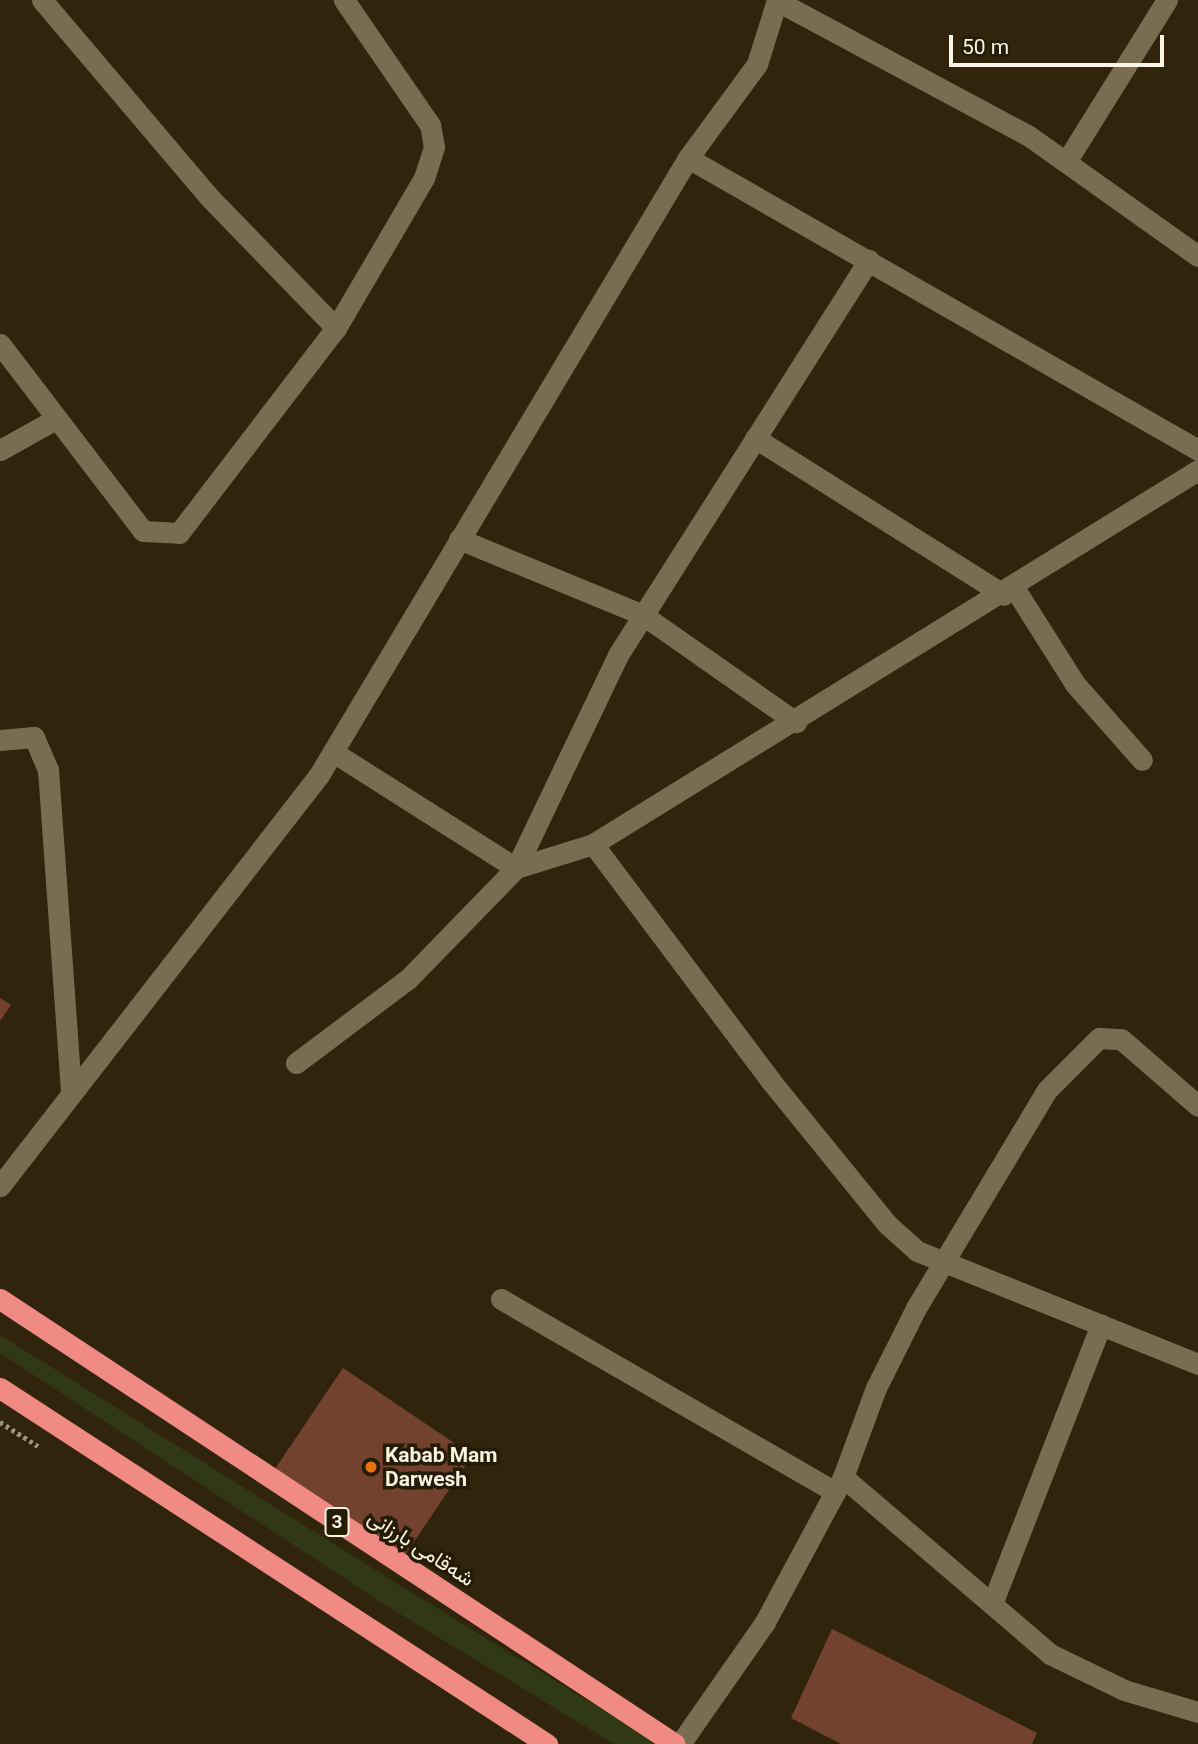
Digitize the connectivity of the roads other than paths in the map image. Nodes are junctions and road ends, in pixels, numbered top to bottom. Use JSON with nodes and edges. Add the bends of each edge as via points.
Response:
{"nodes":[{"id":1,"x":42,"y":0,"type":"edge"},
{"id":2,"x":344,"y":0,"type":"edge"},
{"id":3,"x":1167,"y":0,"type":"edge"},
{"id":4,"x":779,"y":2,"type":"edge"},
{"id":5,"x":688,"y":158,"type":"junction"},
{"id":6,"x":1066,"y":162,"type":"junction"},
{"id":7,"x":1198,"y":256,"type":"edge"},
{"id":8,"x":869,"y":260,"type":"junction"},
{"id":9,"x":336,"y":328,"type":"junction"},
{"id":10,"x":0,"y":344,"type":"edge"},
{"id":11,"x":54,"y":421,"type":"junction"},
{"id":12,"x":755,"y":438,"type":"junction"},
{"id":13,"x":0,"y":450,"type":"edge"},
{"id":14,"x":1198,"y":450,"type":"edge"},
{"id":15,"x":1198,"y":470,"type":"edge"},
{"id":16,"x":459,"y":539,"type":"junction"},
{"id":17,"x":1010,"y":592,"type":"junction"},
{"id":18,"x":643,"y":615,"type":"junction"},
{"id":19,"x":796,"y":722,"type":"junction"},
{"id":20,"x":0,"y":740,"type":"edge"},
{"id":21,"x":333,"y":752,"type":"junction"},
{"id":22,"x":1142,"y":760,"type":"dead end"},
{"id":23,"x":593,"y":844,"type":"junction"},
{"id":24,"x":516,"y":868,"type":"junction"},
{"id":25,"x":296,"y":1062,"type":"dead end"},
{"id":26,"x":71,"y":1091,"type":"junction"},
{"id":27,"x":1198,"y":1106,"type":"edge"},
{"id":28,"x":0,"y":1186,"type":"edge"},
{"id":29,"x":947,"y":1261,"type":"junction"},
{"id":30,"x":0,"y":1299,"type":"edge"},
{"id":31,"x":501,"y":1299,"type":"dead end"},
{"id":32,"x":1101,"y":1325,"type":"junction"},
{"id":33,"x":1198,"y":1364,"type":"edge"},
{"id":34,"x":0,"y":1388,"type":"edge"},
{"id":35,"x":839,"y":1484,"type":"junction"},
{"id":36,"x":992,"y":1604,"type":"junction"},
{"id":37,"x":1198,"y":1712,"type":"edge"},
{"id":38,"x":547,"y":1744,"type":"edge"},
{"id":39,"x":678,"y":1744,"type":"edge"}],
"edges":[{"from":1,"to":9,"type":"street","via":[[211,199]]},
{"from":2,"to":9,"type":"street","via":[[430,125],[434,147],[424,178]]},
{"from":3,"to":6,"type":"street"},
{"from":4,"to":5,"type":"street","via":[[757,64]]},
{"from":4,"to":6,"type":"street","via":[[1029,136]]},
{"from":5,"to":8,"type":"street"},
{"from":5,"to":16,"type":"street"},
{"from":6,"to":7,"type":"street"},
{"from":8,"to":12,"type":"street"},
{"from":8,"to":14,"type":"street"},
{"from":9,"to":11,"type":"street","via":[[179,533],[144,531]]},
{"from":10,"to":11,"type":"street"},
{"from":11,"to":13,"type":"street"},
{"from":12,"to":17,"type":"street"},
{"from":12,"to":18,"type":"street"},
{"from":15,"to":17,"type":"street"},
{"from":16,"to":18,"type":"street"},
{"from":16,"to":21,"type":"street"},
{"from":17,"to":19,"type":"street"},
{"from":17,"to":22,"type":"street","via":[[1075,684]]},
{"from":18,"to":19,"type":"street"},
{"from":18,"to":24,"type":"street"},
{"from":19,"to":23,"type":"street"},
{"from":20,"to":26,"type":"street","via":[[34,737],[48,770]]},
{"from":21,"to":24,"type":"street"},
{"from":21,"to":26,"type":"street"},
{"from":23,"to":24,"type":"street"},
{"from":23,"to":29,"type":"street","via":[[887,1224],[917,1251]]},
{"from":24,"to":25,"type":"street","via":[[408,979]]},
{"from":26,"to":28,"type":"street"},
{"from":27,"to":29,"type":"street","via":[[1121,1039],[1099,1038],[1047,1090]]},
{"from":29,"to":32,"type":"street"},
{"from":29,"to":35,"type":"street","via":[[876,1388]]},
{"from":30,"to":39,"type":"highway","name":"شەقامی بارزانی","number":"3"},
{"from":31,"to":35,"type":"street"},
{"from":32,"to":33,"type":"street"},
{"from":32,"to":36,"type":"street"},
{"from":34,"to":38,"type":"highway"},
{"from":35,"to":36,"type":"street"},
{"from":35,"to":39,"type":"street","via":[[765,1622]]},
{"from":36,"to":37,"type":"street","via":[[1050,1654],[1124,1690]]}]}
